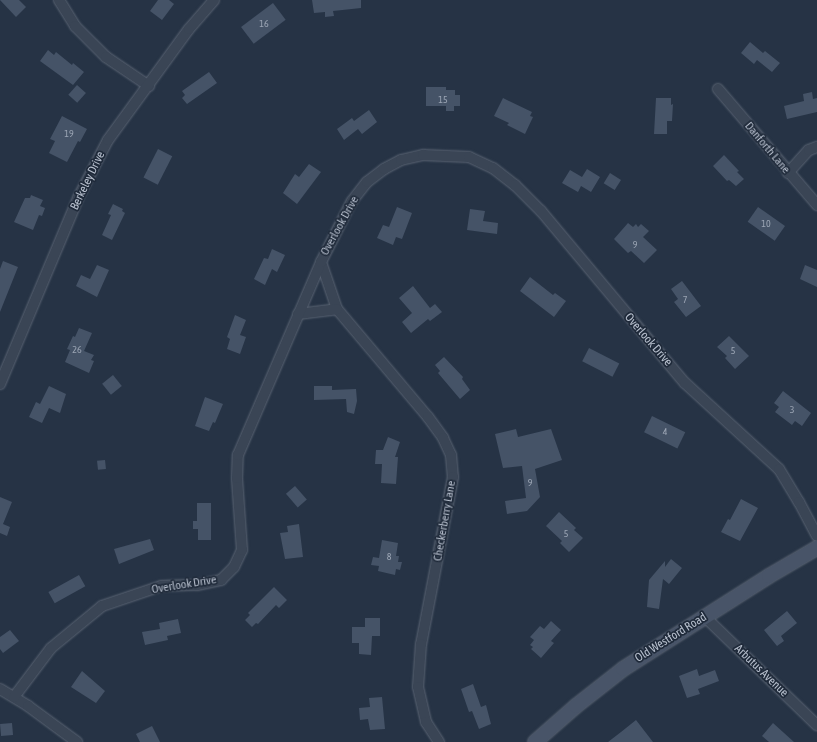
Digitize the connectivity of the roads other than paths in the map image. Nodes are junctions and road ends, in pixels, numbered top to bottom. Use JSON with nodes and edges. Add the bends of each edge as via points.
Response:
{"nodes":[{"id":1,"x":59,"y":0,"type":"edge"},
{"id":2,"x":214,"y":0,"type":"edge"},
{"id":3,"x":148,"y":86,"type":"junction"},
{"id":4,"x":718,"y":89,"type":"dead end"},
{"id":5,"x":817,"y":147,"type":"edge"},
{"id":6,"x":788,"y":173,"type":"junction"},
{"id":7,"x":817,"y":205,"type":"edge"},
{"id":8,"x":321,"y":262,"type":"junction"},
{"id":9,"x":337,"y":309,"type":"junction"},
{"id":10,"x":298,"y":314,"type":"junction"},
{"id":11,"x":0,"y":384,"type":"edge"},
{"id":12,"x":817,"y":536,"type":"edge"},
{"id":13,"x":817,"y":548,"type":"edge"},
{"id":14,"x":705,"y":617,"type":"junction"},
{"id":15,"x":0,"y":689,"type":"edge"},
{"id":16,"x":14,"y":697,"type":"junction"},
{"id":17,"x":817,"y":725,"type":"edge"},
{"id":18,"x":77,"y":742,"type":"edge"},
{"id":19,"x":439,"y":742,"type":"edge"},
{"id":20,"x":535,"y":742,"type":"edge"}],
"edges":[{"from":1,"to":3,"type":"street","via":[[76,26],[106,57]]},
{"from":2,"to":3,"type":"street","name":"Berkeley Drive","via":[[189,29]]},
{"from":3,"to":11,"type":"street","name":"Berkeley Drive","via":[[108,140],[78,198]]},
{"from":4,"to":6,"type":"street","name":"Danforth Lane"},
{"from":5,"to":6,"type":"street","via":[[809,150]]},
{"from":6,"to":7,"type":"street","name":"Danforth Lane"},
{"from":8,"to":9,"type":"street","name":"Checkerberry Lane"},
{"from":8,"to":10,"type":"street","name":"Overlook Drive"},
{"from":8,"to":12,"type":"street","name":"Overlook Drive","via":[[352,201],[367,182],[384,169],[401,160],[423,155],[469,157],[493,168],[515,185],[541,211],[685,383],[779,469]]},
{"from":9,"to":10,"type":"street"},
{"from":9,"to":19,"type":"street","name":"Checkerberry Lane","via":[[428,417],[451,454],[453,477],[421,644],[418,686],[426,722]]},
{"from":10,"to":16,"type":"street","name":"Overlook Drive","via":[[238,455],[242,550],[234,567],[221,580],[197,585],[161,586],[102,606],[51,648]]},
{"from":13,"to":14,"type":"main road","name":"Old Westford Road"},
{"from":14,"to":17,"type":"street","name":"Arbutus Avenue"},
{"from":14,"to":20,"type":"main road","name":"Old Westford Road","via":[[623,669]]},
{"from":15,"to":16,"type":"street"},
{"from":16,"to":18,"type":"street"}]}
